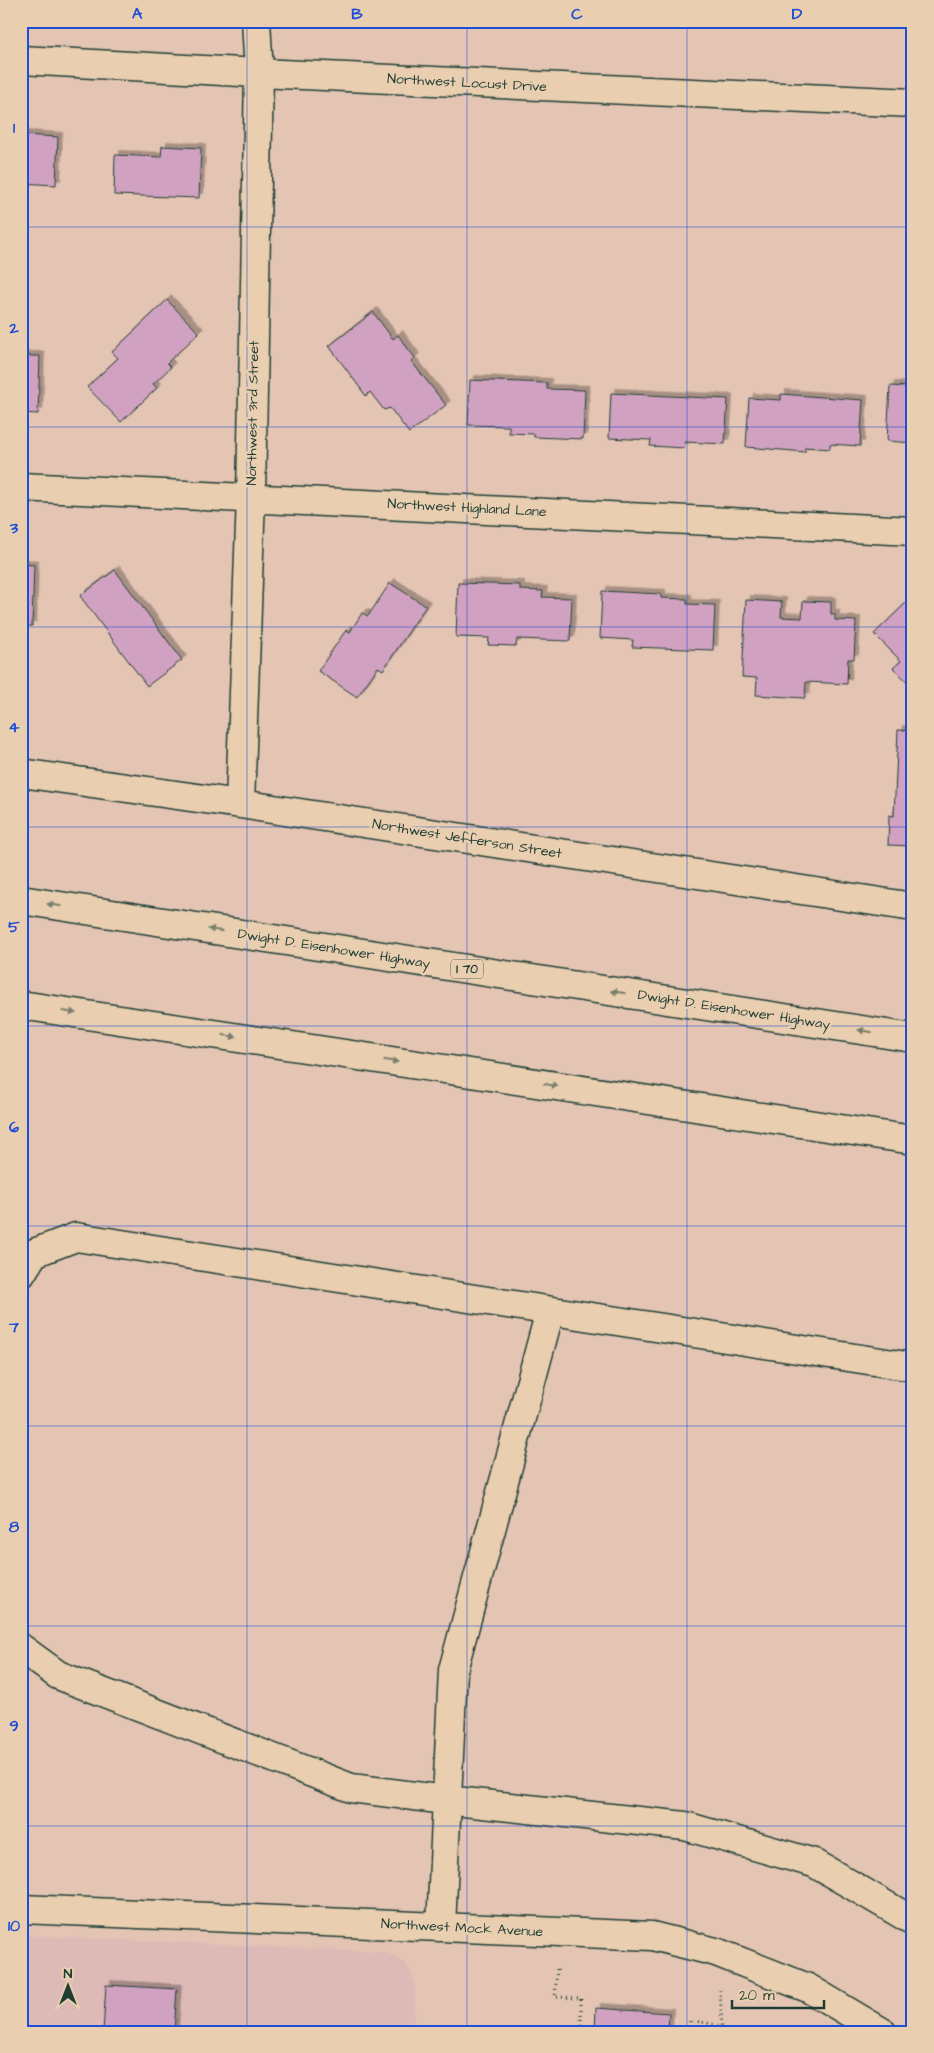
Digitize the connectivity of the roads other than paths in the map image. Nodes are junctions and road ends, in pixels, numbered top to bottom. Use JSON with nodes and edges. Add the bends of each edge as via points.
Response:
{"nodes":[{"id":1,"x":256,"y":21,"type":"edge"},
{"id":2,"x":21,"y":60,"type":"edge"},
{"id":3,"x":259,"y":73,"type":"junction"},
{"id":4,"x":913,"y":103,"type":"edge"},
{"id":5,"x":21,"y":487,"type":"edge"},
{"id":6,"x":251,"y":497,"type":"junction"},
{"id":7,"x":913,"y":531,"type":"edge"},
{"id":8,"x":21,"y":773,"type":"edge"},
{"id":9,"x":240,"y":804,"type":"junction"},
{"id":10,"x":21,"y":900,"type":"edge"},
{"id":11,"x":913,"y":907,"type":"edge"},
{"id":12,"x":21,"y":1005,"type":"edge"},
{"id":13,"x":913,"y":1038,"type":"edge"},
{"id":14,"x":913,"y":1140,"type":"edge"},
{"id":15,"x":21,"y":1274,"type":"edge"},
{"id":16,"x":550,"y":1311,"type":"junction"},
{"id":17,"x":913,"y":1367,"type":"edge"},
{"id":18,"x":21,"y":1648,"type":"edge"},
{"id":19,"x":446,"y":1800,"type":"junction"},
{"id":20,"x":21,"y":1908,"type":"edge"},
{"id":21,"x":913,"y":1921,"type":"edge"},
{"id":22,"x":441,"y":1927,"type":"junction"},
{"id":23,"x":882,"y":2032,"type":"edge"}],
"edges":[{"from":1,"to":3,"type":"main road","name":"Northwest 3rd Street"},
{"from":2,"to":3,"type":"main road","name":"Northwest Locust Drive"},
{"from":3,"to":4,"type":"main road","name":"Northwest Locust Drive"},
{"from":3,"to":6,"type":"main road","name":"Northwest 3rd Street"},
{"from":5,"to":6,"type":"main road","name":"Northwest Highland Lane"},
{"from":6,"to":7,"type":"main road","name":"Northwest Highland Lane"},
{"from":6,"to":9,"type":"main road","name":"Northwest 3rd Street"},
{"from":8,"to":9,"type":"main road","name":"Northwest Jefferson Street"},
{"from":9,"to":11,"type":"main road","name":"Northwest Jefferson Street"},
{"from":13,"to":10,"type":"main road","name":"Dwight D. Eisenhower Highway","number":"I 70","one_way":true},
{"from":12,"to":14,"type":"main road","one_way":true},
{"from":15,"to":16,"type":"main road","via":[[34,1253],[76,1237]]},
{"from":16,"to":17,"type":"main road"},
{"from":16,"to":19,"type":"main road","via":[[453,1670]]},
{"from":18,"to":19,"type":"main road","via":[[58,1675],[351,1788]]},
{"from":19,"to":21,"type":"main road","via":[[685,1826],[814,1863]]},
{"from":19,"to":22,"type":"main road"},
{"from":20,"to":22,"type":"main road","name":"Northwest Mock Avenue"},
{"from":22,"to":23,"type":"main road","name":"Northwest Mock Avenue","via":[[652,1936],[716,1952],[808,1988]]}]}
